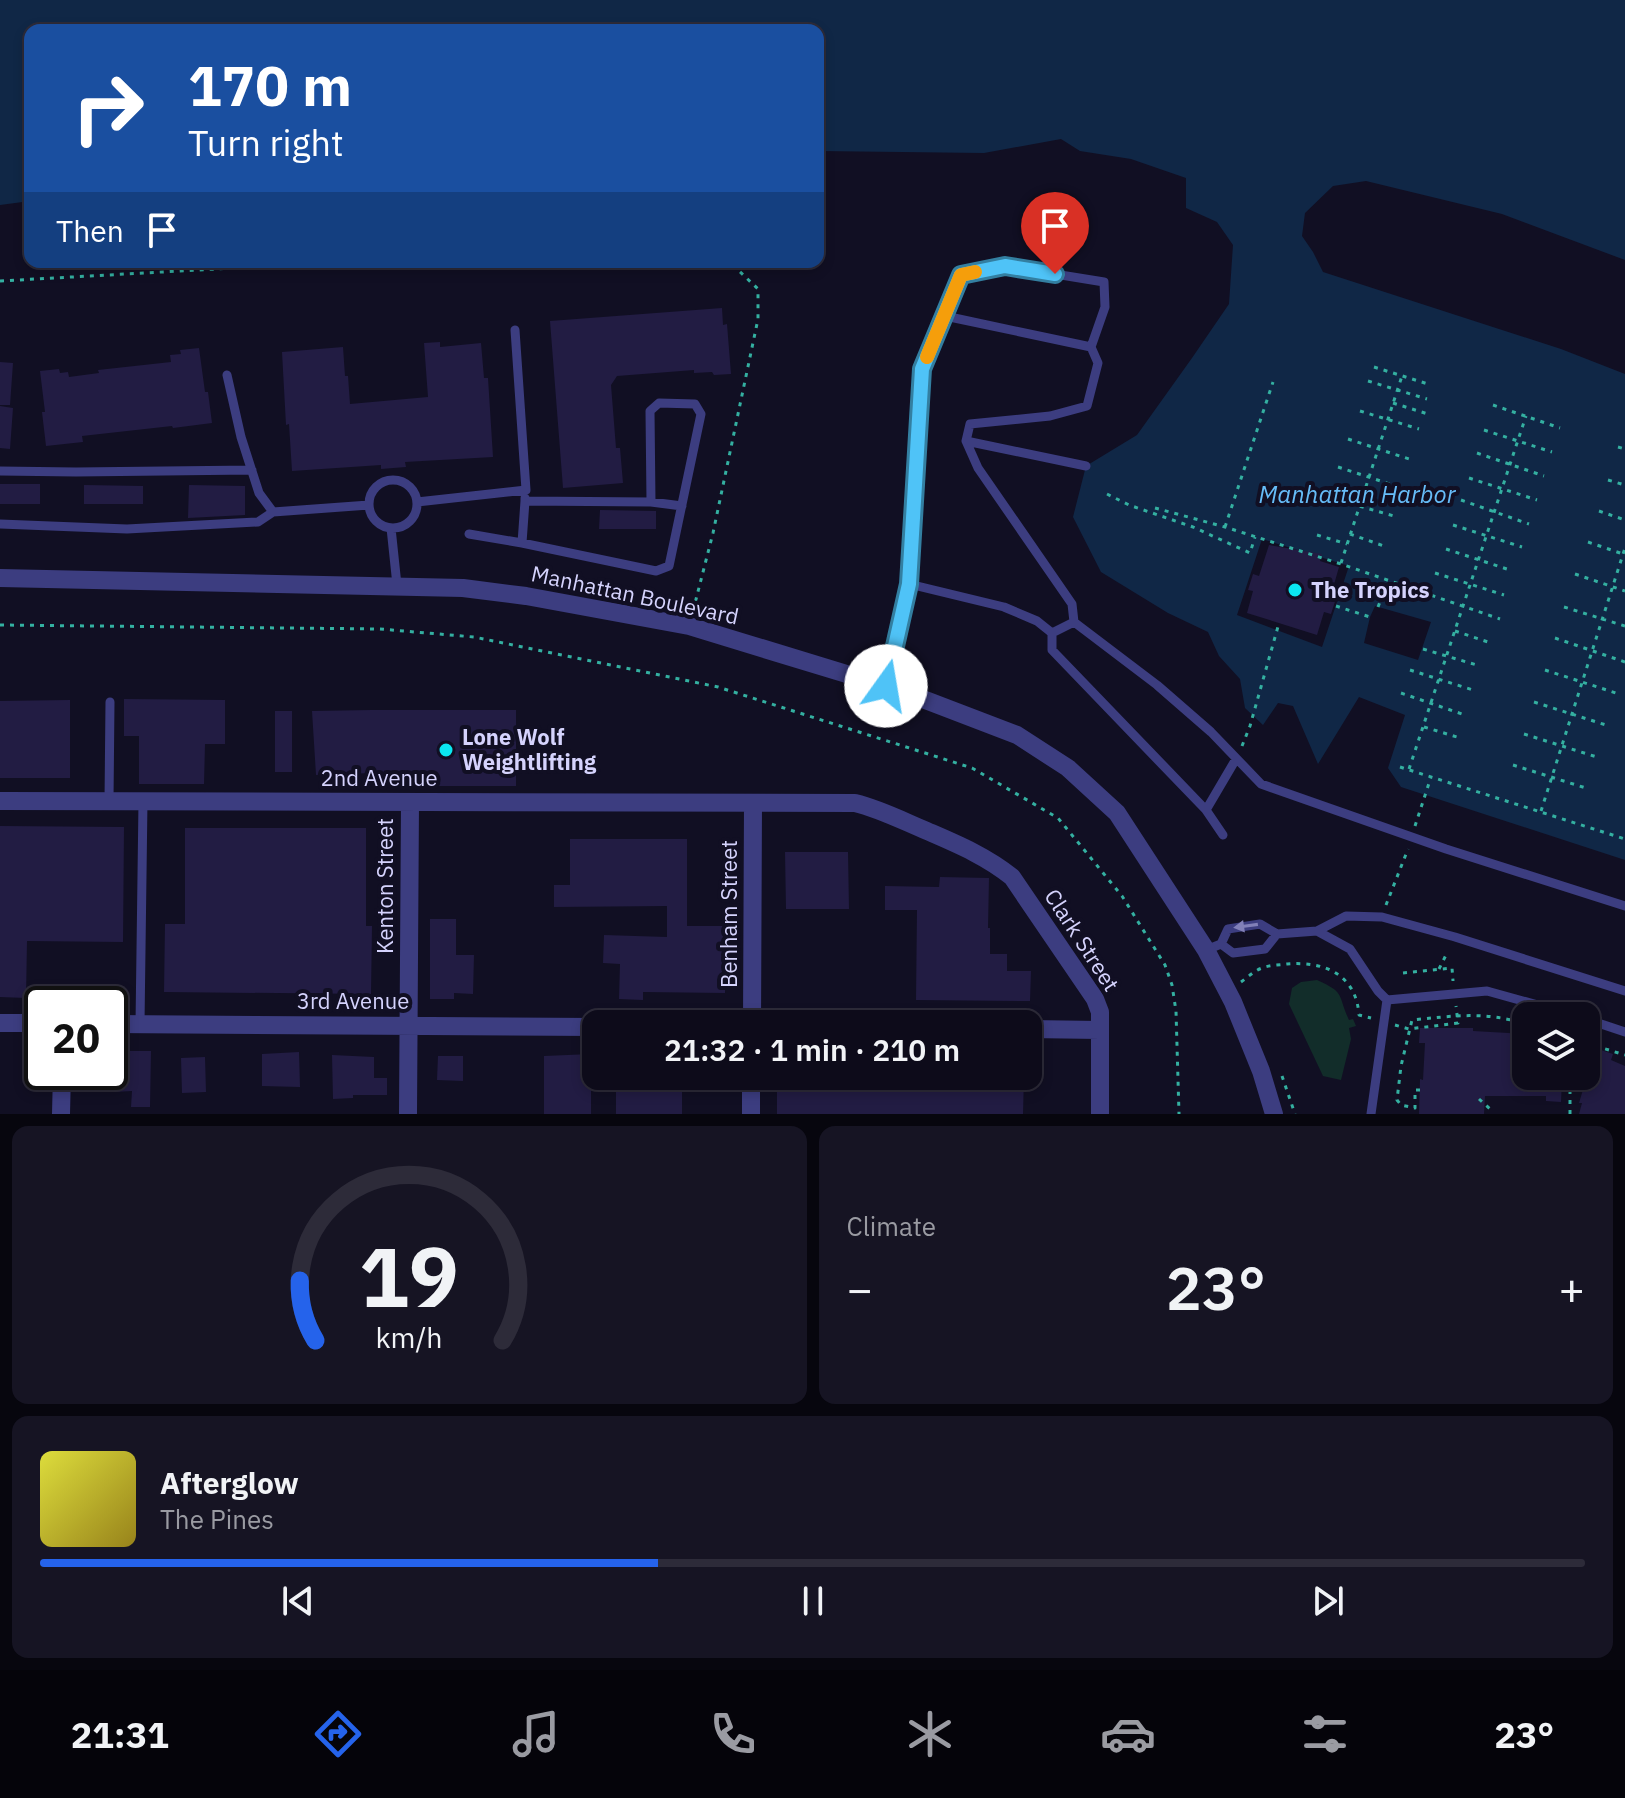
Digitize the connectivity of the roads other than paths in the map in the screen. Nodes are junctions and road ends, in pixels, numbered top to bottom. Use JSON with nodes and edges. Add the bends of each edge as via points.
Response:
{"nodes":[{"id":1,"x":945,"y":316,"type":"junction"},
{"id":2,"x":515,"y":330,"type":"dead end"},
{"id":3,"x":1091,"y":347,"type":"junction"},
{"id":4,"x":227,"y":375,"type":"dead end"},
{"id":5,"x":966,"y":441,"type":"junction"},
{"id":6,"x":1086,"y":466,"type":"dead end"},
{"id":7,"x":252,"y":470,"type":"junction"},
{"id":8,"x":0,"y":471,"type":"edge"},
{"id":9,"x":526,"y":496,"type":"junction"},
{"id":10,"x":417,"y":502,"type":"junction"},
{"id":11,"x":651,"y":502,"type":"junction"},
{"id":12,"x":369,"y":505,"type":"junction"},
{"id":13,"x":682,"y":506,"type":"junction"},
{"id":14,"x":273,"y":512,"type":"junction"},
{"id":15,"x":0,"y":524,"type":"edge"},
{"id":16,"x":391,"y":528,"type":"junction"},
{"id":17,"x":469,"y":534,"type":"dead end"},
{"id":18,"x":522,"y":543,"type":"junction"},
{"id":19,"x":0,"y":578,"type":"edge"},
{"id":20,"x":909,"y":584,"type":"junction"},
{"id":21,"x":397,"y":585,"type":"junction"},
{"id":22,"x":1074,"y":622,"type":"junction"},
{"id":23,"x":1052,"y":633,"type":"junction"},
{"id":24,"x":886,"y":686,"type":"junction"},
{"id":25,"x":110,"y":702,"type":"dead end"},
{"id":26,"x":1236,"y":759,"type":"junction"},
{"id":27,"x":0,"y":801,"type":"edge"},
{"id":28,"x":109,"y":801,"type":"junction"},
{"id":29,"x":143,"y":801,"type":"junction"},
{"id":30,"x":410,"y":803,"type":"junction"},
{"id":31,"x":753,"y":804,"type":"junction"},
{"id":32,"x":1206,"y":810,"type":"junction"},
{"id":33,"x":1223,"y":835,"type":"dead end"},
{"id":34,"x":1021,"y":890,"type":"joint"},
{"id":35,"x":1625,"y":906,"type":"edge"},
{"id":36,"x":1317,"y":931,"type":"junction"},
{"id":37,"x":1277,"y":934,"type":"junction"},
{"id":38,"x":1214,"y":947,"type":"junction"},
{"id":39,"x":1625,"y":991,"type":"edge"},
{"id":40,"x":1387,"y":1000,"type":"junction"},
{"id":41,"x":1527,"y":1002,"type":"edge"},
{"id":42,"x":752,"y":1010,"type":"edge"},
{"id":43,"x":0,"y":1023,"type":"edge"},
{"id":44,"x":24,"y":1023,"type":"edge"},
{"id":45,"x":128,"y":1024,"type":"edge"},
{"id":46,"x":140,"y":1024,"type":"junction"},
{"id":47,"x":1600,"y":1024,"type":"edge"},
{"id":48,"x":409,"y":1025,"type":"junction"},
{"id":49,"x":582,"y":1027,"type":"edge"},
{"id":50,"x":1042,"y":1029,"type":"edge"},
{"id":51,"x":1100,"y":1030,"type":"junction"},
{"id":52,"x":1625,"y":1032,"type":"edge"},
{"id":53,"x":62,"y":1090,"type":"edge"},
{"id":54,"x":751,"y":1090,"type":"edge"},
{"id":55,"x":1372,"y":1113,"type":"edge"},
{"id":56,"x":61,"y":1114,"type":"edge"},
{"id":57,"x":408,"y":1114,"type":"edge"},
{"id":58,"x":751,"y":1114,"type":"edge"},
{"id":59,"x":1100,"y":1114,"type":"edge"},
{"id":60,"x":1274,"y":1114,"type":"edge"}],
"edges":[{"from":1,"to":3,"type":"lane"},
{"from":1,"to":3,"type":"lane","via":[[961,275],[1005,266],[1104,282],[1105,307]]},
{"from":1,"to":20,"type":"lane","via":[[922,369]]},
{"from":2,"to":9,"type":"lane"},
{"from":3,"to":5,"type":"lane","via":[[1098,363],[1087,406],[1050,416],[970,424]]},
{"from":4,"to":7,"type":"lane"},
{"from":5,"to":6,"type":"lane"},
{"from":5,"to":22,"type":"lane","via":[[978,468],[1072,604]]},
{"from":7,"to":8,"type":"lane"},
{"from":7,"to":14,"type":"lane","via":[[259,493]]},
{"from":9,"to":10,"type":"lane"},
{"from":9,"to":11,"type":"lane"},
{"from":9,"to":18,"type":"lane"},
{"from":10,"to":12,"type":"lane","via":[[410,487],[396,480],[374,489]]},
{"from":10,"to":16,"type":"lane","via":[[411,521]]},
{"from":11,"to":13,"type":"lane"},
{"from":11,"to":13,"type":"lane","via":[[650,411],[659,403],[695,404],[701,414]]},
{"from":12,"to":14,"type":"lane"},
{"from":12,"to":16,"type":"lane","via":[[373,518]]},
{"from":13,"to":18,"type":"lane","via":[[669,566],[656,571]]},
{"from":14,"to":15,"type":"lane","via":[[258,522],[127,529]]},
{"from":16,"to":21,"type":"lane"},
{"from":17,"to":18,"type":"lane"},
{"from":19,"to":21,"type":"street","name":"Manhattan Boulevard"},
{"from":20,"to":23,"type":"lane","via":[[1004,607]]},
{"from":20,"to":24,"type":"lane"},
{"from":21,"to":24,"type":"street","name":"Manhattan Boulevard","via":[[526,596],[689,626]]},
{"from":22,"to":23,"type":"lane"},
{"from":22,"to":26,"type":"lane","via":[[1157,685]]},
{"from":23,"to":32,"type":"lane","via":[[1052,650]]},
{"from":24,"to":38,"type":"street","name":"Manhattan Boulevard","via":[[1017,735],[1068,768],[1117,813]]},
{"from":25,"to":28,"type":"lane"},
{"from":26,"to":32,"type":"lane"},
{"from":26,"to":35,"type":"lane","via":[[1261,784]]},
{"from":27,"to":28,"type":"street","name":"2nd Avenue"},
{"from":28,"to":29,"type":"street","name":"2nd Avenue"},
{"from":29,"to":30,"type":"street","name":"2nd Avenue"},
{"from":29,"to":46,"type":"lane"},
{"from":30,"to":31,"type":"street","name":"2nd Avenue"},
{"from":30,"to":48,"type":"street","name":"Kenton Street"},
{"from":31,"to":34,"type":"street","name":"2nd Avenue","via":[[855,803],[875,808],[978,854],[1012,877]]},
{"from":31,"to":42,"type":"street","name":"Benham Street"},
{"from":32,"to":33,"type":"lane"},
{"from":34,"to":51,"type":"street","name":"Clark Street","via":[[1095,999]]},
{"from":36,"to":37,"type":"lane"},
{"from":36,"to":39,"type":"lane","via":[[1346,916],[1382,917]]},
{"from":36,"to":40,"type":"lane","via":[[1350,949]]},
{"from":37,"to":38,"type":"lane","via":[[1265,949],[1233,953]]},
{"from":37,"to":38,"type":"lane","one_way":true,"via":[[1260,924],[1228,929]]},
{"from":38,"to":60,"type":"street","name":"Manhattan Boulevard"},
{"from":40,"to":41,"type":"lane","via":[[1487,991]]},
{"from":40,"to":55,"type":"lane"},
{"from":43,"to":44,"type":"street"},
{"from":45,"to":46,"type":"street","name":"3rd Avenue"},
{"from":46,"to":48,"type":"street","name":"3rd Avenue"},
{"from":47,"to":52,"type":"lane"},
{"from":48,"to":49,"type":"street","name":"3rd Avenue"},
{"from":48,"to":57,"type":"street","name":"Kenton Street"},
{"from":50,"to":51,"type":"street"},
{"from":51,"to":59,"type":"street","name":"Clark Street"},
{"from":53,"to":56,"type":"street"},
{"from":54,"to":58,"type":"street"}]}
